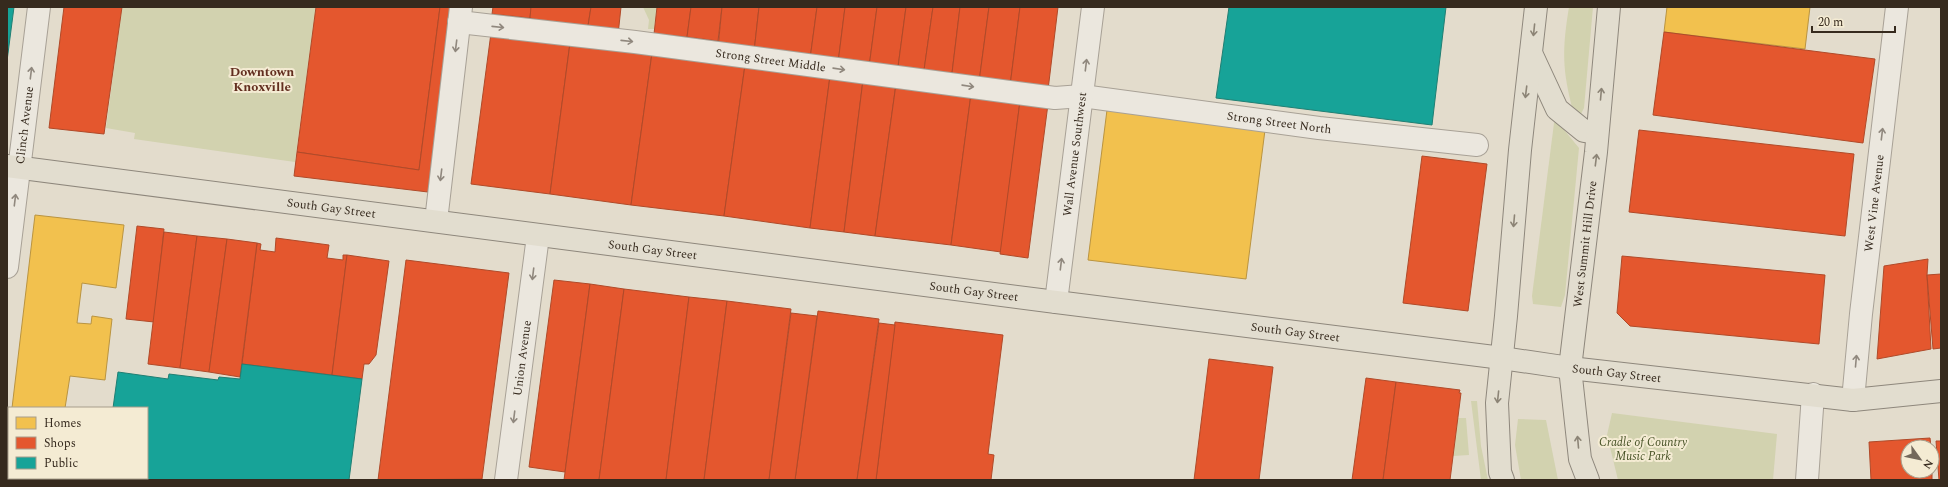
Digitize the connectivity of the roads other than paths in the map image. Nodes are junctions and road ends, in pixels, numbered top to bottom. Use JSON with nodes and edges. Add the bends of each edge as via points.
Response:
{"nodes":[{"id":1,"x":39,"y":7,"type":"edge"},
{"id":2,"x":1093,"y":7,"type":"edge"},
{"id":3,"x":1536,"y":7,"type":"edge"},
{"id":4,"x":1609,"y":7,"type":"edge"},
{"id":5,"x":1897,"y":7,"type":"edge"},
{"id":6,"x":460,"y":15,"type":"edge"},
{"id":7,"x":1531,"y":53,"type":"junction"},
{"id":8,"x":1082,"y":96,"type":"junction"},
{"id":9,"x":1597,"y":133,"type":"junction"},
{"id":10,"x":1476,"y":145,"type":"dead end"},
{"id":11,"x":13,"y":166,"type":"edge"},
{"id":12,"x":436,"y":221,"type":"junction"},
{"id":13,"x":538,"y":236,"type":"junction"},
{"id":14,"x":7,"y":267,"type":"edge"},
{"id":15,"x":1056,"y":302,"type":"junction"},
{"id":16,"x":1502,"y":358,"type":"junction"},
{"id":17,"x":1570,"y":368,"type":"junction"},
{"id":18,"x":1941,"y":391,"type":"edge"},
{"id":19,"x":1813,"y":394,"type":"junction"},
{"id":20,"x":1852,"y":400,"type":"junction"},
{"id":21,"x":506,"y":480,"type":"edge"},
{"id":22,"x":1503,"y":480,"type":"edge"},
{"id":23,"x":1588,"y":480,"type":"edge"},
{"id":24,"x":1807,"y":480,"type":"edge"}],
"edges":[{"from":11,"to":1,"type":"street","name":"Clinch Avenue","one_way":true},
{"from":8,"to":2,"type":"street","name":"Wall Avenue Southwest","one_way":true},
{"from":3,"to":7,"type":"main road","one_way":true},
{"from":9,"to":4,"type":"main road","name":"West Summit Hill Drive","one_way":true},
{"from":20,"to":5,"type":"street","name":"West Vine Avenue","one_way":true},
{"from":6,"to":8,"type":"street","name":"Strong Street Middle","one_way":true,"via":[[635,42],[1055,98]]},
{"from":6,"to":12,"type":"street","one_way":true},
{"from":7,"to":9,"type":"main road","via":[[1557,109],[1584,131]]},
{"from":7,"to":16,"type":"main road","one_way":true},
{"from":8,"to":10,"type":"street","name":"Strong Street North","via":[[1319,128]]},
{"from":15,"to":8,"type":"street","name":"Wall Avenue Southwest","one_way":true},
{"from":17,"to":9,"type":"main road","name":"West Summit Hill Drive","one_way":true},
{"from":11,"to":12,"type":"main road","name":"South Gay Street"},
{"from":14,"to":11,"type":"street","name":"Clinch Avenue","one_way":true},
{"from":12,"to":13,"type":"main road","name":"South Gay Street"},
{"from":13,"to":15,"type":"main road","name":"South Gay Street"},
{"from":13,"to":21,"type":"street","name":"Union Avenue","one_way":true},
{"from":15,"to":16,"type":"main road","name":"South Gay Street"},
{"from":16,"to":17,"type":"main road","name":"South Gay Street"},
{"from":16,"to":22,"type":"main road","one_way":true,"via":[[1497,403],[1500,472]]},
{"from":17,"to":19,"type":"main road","name":"South Gay Street"},
{"from":23,"to":17,"type":"main road","name":"West Summit Hill Drive","one_way":true,"via":[[1580,458]]},
{"from":18,"to":20,"type":"main road","name":"South Gay Street"},
{"from":19,"to":20,"type":"main road","name":"South Gay Street"},
{"from":19,"to":24,"type":"street"}]}
